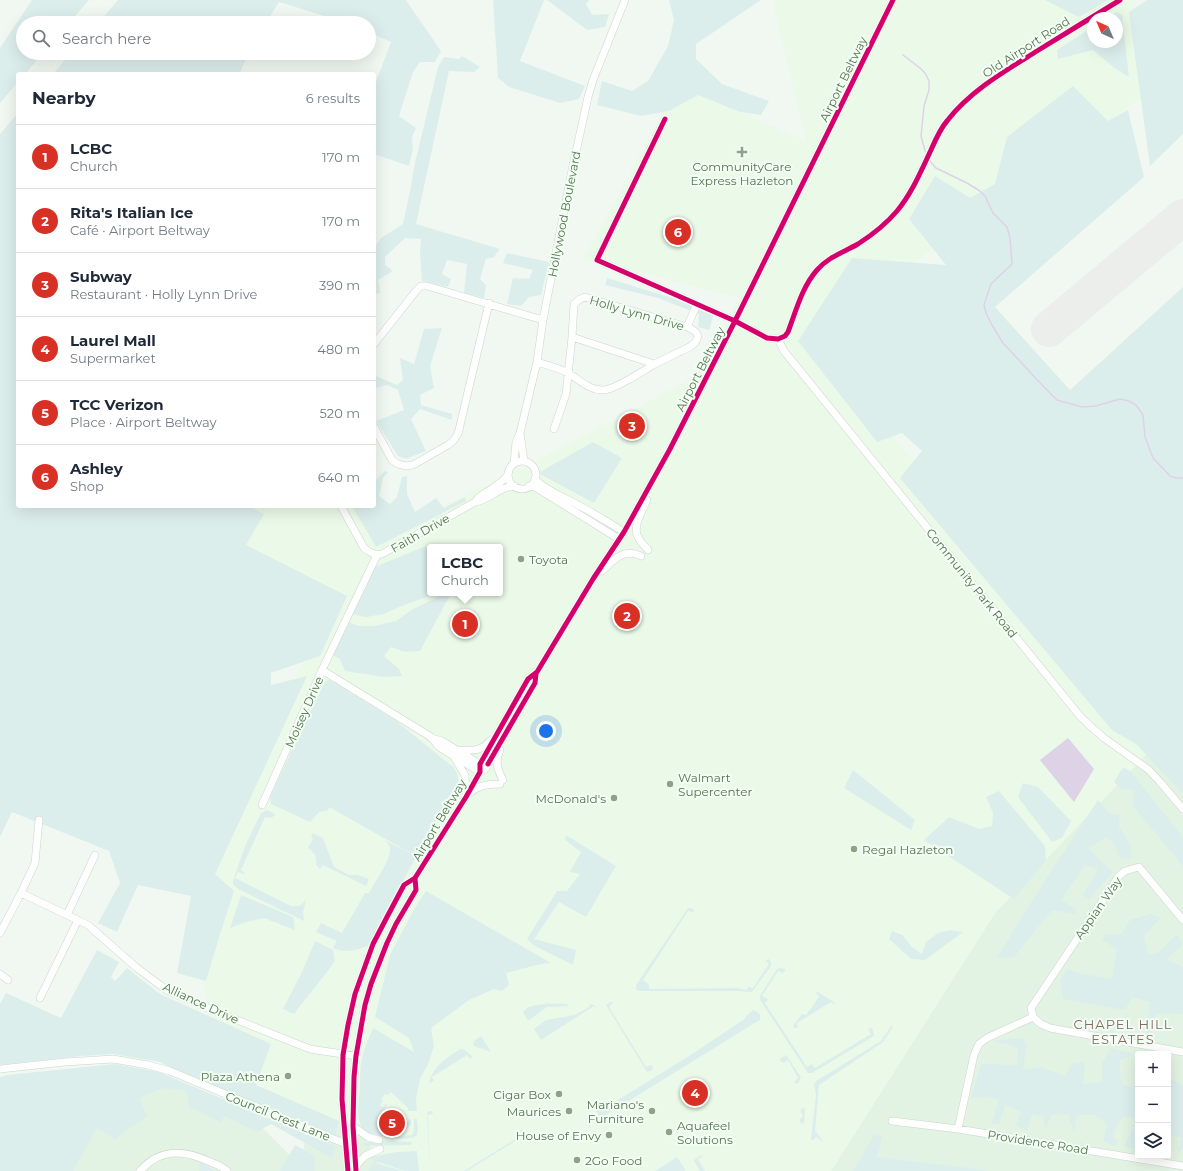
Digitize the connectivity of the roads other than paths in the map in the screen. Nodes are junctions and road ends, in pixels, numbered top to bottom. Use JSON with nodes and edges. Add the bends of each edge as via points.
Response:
{"nodes":[{"id":1,"x":625,"y":0,"type":"edge"},
{"id":2,"x":893,"y":0,"type":"edge"},
{"id":3,"x":1120,"y":0,"type":"edge"},
{"id":4,"x":664,"y":119,"type":"dead end"},
{"id":5,"x":489,"y":304,"type":"junction"},
{"id":6,"x":697,"y":304,"type":"junction"},
{"id":7,"x":543,"y":320,"type":"junction"},
{"id":8,"x":735,"y":321,"type":"junction"},
{"id":9,"x":687,"y":327,"type":"junction"},
{"id":10,"x":572,"y":337,"type":"junction"},
{"id":11,"x":778,"y":339,"type":"junction"},
{"id":12,"x":376,"y":341,"type":"edge"},
{"id":13,"x":537,"y":362,"type":"junction"},
{"id":14,"x":654,"y":364,"type":"junction"},
{"id":15,"x":568,"y":373,"type":"junction"},
{"id":16,"x":554,"y":429,"type":"dead end"},
{"id":17,"x":376,"y":431,"type":"edge"},
{"id":18,"x":520,"y":433,"type":"junction"},
{"id":19,"x":670,"y":449,"type":"junction"},
{"id":20,"x":524,"y":461,"type":"junction"},
{"id":21,"x":514,"y":464,"type":"junction"},
{"id":22,"x":508,"y":474,"type":"junction"},
{"id":23,"x":535,"y":479,"type":"junction"},
{"id":24,"x":514,"y":486,"type":"junction"},
{"id":25,"x":529,"y":486,"type":"junction"},
{"id":26,"x":475,"y":502,"type":"junction"},
{"id":27,"x":342,"y":508,"type":"edge"},
{"id":28,"x":571,"y":509,"type":"junction"},
{"id":29,"x":596,"y":515,"type":"junction"},
{"id":30,"x":624,"y":532,"type":"junction"},
{"id":31,"x":619,"y":539,"type":"junction"},
{"id":32,"x":648,"y":550,"type":"dead end"},
{"id":33,"x":376,"y":555,"type":"junction"},
{"id":34,"x":641,"y":556,"type":"dead end"},
{"id":35,"x":594,"y":579,"type":"junction"},
{"id":36,"x":322,"y":670,"type":"junction"},
{"id":37,"x":536,"y":672,"type":"junction"},
{"id":38,"x":506,"y":718,"type":"junction"},
{"id":39,"x":511,"y":724,"type":"junction"},
{"id":40,"x":430,"y":738,"type":"junction"},
{"id":41,"x":457,"y":750,"type":"junction"},
{"id":42,"x":454,"y":757,"type":"junction"},
{"id":43,"x":482,"y":768,"type":"junction"},
{"id":44,"x":466,"y":797,"type":"junction"},
{"id":45,"x":262,"y":805,"type":"dead end"},
{"id":46,"x":1183,"y":809,"type":"edge"},
{"id":47,"x":39,"y":820,"type":"dead end"},
{"id":48,"x":95,"y":855,"type":"dead end"},
{"id":49,"x":416,"y":878,"type":"junction"},
{"id":50,"x":21,"y":893,"type":"junction"},
{"id":51,"x":68,"y":915,"type":"junction"},
{"id":52,"x":78,"y":920,"type":"junction"},
{"id":53,"x":1183,"y":920,"type":"edge"},
{"id":54,"x":0,"y":933,"type":"edge"},
{"id":55,"x":0,"y":974,"type":"edge"},
{"id":56,"x":8,"y":980,"type":"dead end"},
{"id":57,"x":40,"y":998,"type":"dead end"},
{"id":58,"x":1033,"y":1017,"type":"junction"},
{"id":59,"x":1183,"y":1052,"type":"edge"},
{"id":60,"x":343,"y":1055,"type":"junction"},
{"id":61,"x":356,"y":1056,"type":"junction"},
{"id":62,"x":0,"y":1069,"type":"edge"},
{"id":63,"x":892,"y":1120,"type":"dead end"},
{"id":64,"x":353,"y":1126,"type":"junction"},
{"id":65,"x":958,"y":1129,"type":"junction"},
{"id":66,"x":379,"y":1140,"type":"dead end"},
{"id":67,"x":346,"y":1144,"type":"junction"},
{"id":68,"x":380,"y":1149,"type":"dead end"},
{"id":69,"x":1183,"y":1166,"type":"edge"},
{"id":70,"x":356,"y":1168,"type":"edge"},
{"id":71,"x":140,"y":1171,"type":"edge"},
{"id":72,"x":227,"y":1171,"type":"edge"},
{"id":73,"x":348,"y":1171,"type":"edge"}],
"edges":[{"from":1,"to":7,"type":"street","name":"Hollywood Boulevard","via":[[588,97]]},
{"from":2,"to":8,"type":"street","name":"Airport Beltway"},
{"from":3,"to":11,"type":"street","name":"Old Airport Road","via":[[1009,68],[959,107],[945,123],[916,182],[897,211],[872,234],[826,261],[817,270],[802,295],[788,332]]},
{"from":4,"to":6,"type":"street","via":[[597,260]]},
{"from":5,"to":7,"type":"street"},
{"from":5,"to":12,"type":"street","via":[[421,286]]},
{"from":5,"to":17,"type":"street","via":[[458,434],[453,441],[413,465],[406,466],[392,460]]},
{"from":6,"to":8,"type":"street"},
{"from":6,"to":9,"type":"street"},
{"from":7,"to":13,"type":"street","name":"Hollywood Boulevard"},
{"from":8,"to":11,"type":"street","via":[[767,338]]},
{"from":8,"to":19,"type":"street","name":"Airport Beltway"},
{"from":9,"to":10,"type":"street","name":"Holly Lynn Drive","via":[[585,298],[574,304]]},
{"from":9,"to":14,"type":"street","name":"Holly Lynn Drive","via":[[697,335],[696,341],[690,347]]},
{"from":10,"to":14,"type":"street"},
{"from":10,"to":15,"type":"street","name":"Holly Lynn Drive"},
{"from":11,"to":46,"type":"street","name":"Community Park Road","via":[[784,351],[1079,715],[1104,738],[1149,770]]},
{"from":13,"to":15,"type":"street"},
{"from":13,"to":18,"type":"street","name":"Hollywood Boulevard"},
{"from":14,"to":15,"type":"street","via":[[604,390],[581,383]]},
{"from":15,"to":16,"type":"street","name":"Holly Lynn Drive","via":[[566,394]]},
{"from":18,"to":20,"type":"street","name":"Hollywood Boulevard"},
{"from":18,"to":21,"type":"street","name":"Hollywood Boulevard","via":[[516,442]]},
{"from":19,"to":30,"type":"street","name":"Airport Beltway"},
{"from":19,"to":32,"type":"street","via":[[666,464],[643,509],[636,530],[637,537]]},
{"from":20,"to":21,"type":"street"},
{"from":20,"to":23,"type":"street","via":[[533,466]]},
{"from":21,"to":22,"type":"street"},
{"from":22,"to":24,"type":"street"},
{"from":22,"to":26,"type":"street","name":"Faith Drive","via":[[502,482],[478,496]]},
{"from":23,"to":25,"type":"street"},
{"from":23,"to":29,"type":"street"},
{"from":24,"to":25,"type":"street"},
{"from":24,"to":26,"type":"street","name":"Faith Drive","via":[[503,488],[482,501]]},
{"from":25,"to":28,"type":"street","via":[[535,487]]},
{"from":26,"to":33,"type":"street","name":"Faith Drive"},
{"from":27,"to":33,"type":"street","name":"Faith Drive","via":[[364,548]]},
{"from":28,"to":29,"type":"street","via":[[579,510],[591,517]]},
{"from":28,"to":31,"type":"street"},
{"from":29,"to":30,"type":"street"},
{"from":30,"to":31,"type":"street","name":"Airport Beltway"},
{"from":31,"to":35,"type":"street","name":"Airport Beltway"},
{"from":33,"to":36,"type":"street"},
{"from":34,"to":35,"type":"street","via":[[626,553],[614,560]]},
{"from":35,"to":37,"type":"street","name":"Airport Beltway"},
{"from":36,"to":40,"type":"street","name":"Moisey Drive"},
{"from":36,"to":45,"type":"street","name":"Moisey Drive"},
{"from":37,"to":38,"type":"street","name":"Airport Beltway","via":[[528,679]]},
{"from":37,"to":39,"type":"street","name":"Airport Beltway","via":[[534,683]]},
{"from":38,"to":41,"type":"street","via":[[483,748],[475,751]]},
{"from":38,"to":43,"type":"street","name":"Airport Beltway"},
{"from":39,"to":43,"type":"street","name":"Airport Beltway"},
{"from":39,"to":44,"type":"street","via":[[497,758],[502,782],[483,785]]},
{"from":40,"to":41,"type":"street","name":"Moisey Drive","via":[[442,741]]},
{"from":40,"to":42,"type":"street","name":"Moisey Drive"},
{"from":41,"to":43,"type":"street","name":"Moisey Drive"},
{"from":42,"to":43,"type":"street","name":"Moisey Drive"},
{"from":42,"to":44,"type":"street","via":[[465,775]]},
{"from":43,"to":44,"type":"street","name":"Airport Beltway"},
{"from":44,"to":49,"type":"street","name":"Airport Beltway"},
{"from":47,"to":50,"type":"street","via":[[35,863]]},
{"from":48,"to":51,"type":"street"},
{"from":49,"to":60,"type":"street","name":"Airport Beltway","via":[[404,885],[373,944],[354,994]]},
{"from":49,"to":61,"type":"street","name":"Airport Beltway","via":[[416,890],[386,943],[371,984]]},
{"from":50,"to":51,"type":"street","name":"Alliance Drive"},
{"from":50,"to":54,"type":"street"},
{"from":51,"to":52,"type":"street","name":"Alliance Drive"},
{"from":52,"to":57,"type":"street"},
{"from":52,"to":60,"type":"street","name":"Alliance Drive","via":[[88,925],[168,991],[290,1042],[310,1049]]},
{"from":53,"to":58,"type":"street","name":"Appian Way","via":[[1139,867],[1125,872],[1119,876],[1031,1008]]},
{"from":55,"to":56,"type":"street"},
{"from":58,"to":59,"type":"street","via":[[1050,1028]]},
{"from":58,"to":65,"type":"street","via":[[986,1038],[979,1044],[974,1055]]},
{"from":60,"to":61,"type":"street","name":"Alliance Drive"},
{"from":60,"to":67,"type":"street","name":"Airport Beltway","via":[[342,1099]]},
{"from":61,"to":64,"type":"street","name":"Airport Beltway"},
{"from":62,"to":67,"type":"street","name":"Council Crest Lane","via":[[114,1059],[148,1065],[170,1071]]},
{"from":63,"to":65,"type":"street","name":"Providence Road"},
{"from":64,"to":66,"type":"street","via":[[368,1137]]},
{"from":64,"to":70,"type":"street","name":"Airport Beltway"},
{"from":65,"to":69,"type":"street","name":"Providence Road"},
{"from":67,"to":73,"type":"street","name":"Airport Beltway"},
{"from":68,"to":70,"type":"street","via":[[364,1156]]},
{"from":71,"to":72,"type":"street","via":[[152,1159],[175,1152],[195,1156]]}]}
